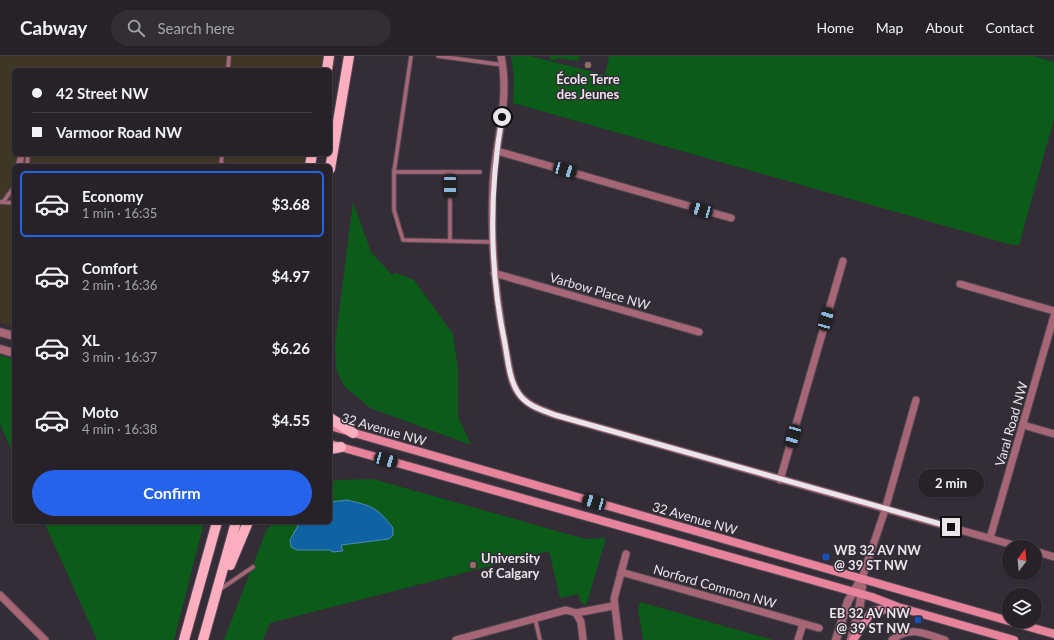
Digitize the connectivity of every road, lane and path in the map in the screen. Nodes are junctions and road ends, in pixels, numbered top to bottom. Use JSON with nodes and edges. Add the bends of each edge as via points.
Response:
{"nodes":[{"id":1,"x":229,"y":56,"type":"edge"},
{"id":2,"x":329,"y":56,"type":"edge"},
{"id":3,"x":349,"y":56,"type":"edge"},
{"id":4,"x":411,"y":56,"type":"edge"},
{"id":5,"x":438,"y":56,"type":"edge"},
{"id":6,"x":502,"y":56,"type":"edge"},
{"id":7,"x":503,"y":65,"type":"junction"},
{"id":8,"x":228,"y":68,"type":"edge"},
{"id":9,"x":327,"y":68,"type":"edge"},
{"id":10,"x":497,"y":151,"type":"junction"},
{"id":11,"x":331,"y":164,"type":"edge"},
{"id":12,"x":394,"y":172,"type":"junction"},
{"id":13,"x":450,"y":172,"type":"junction"},
{"id":14,"x":480,"y":172,"type":"dead end"},
{"id":15,"x":12,"y":189,"type":"edge"},
{"id":16,"x":1,"y":202,"type":"edge"},
{"id":17,"x":12,"y":203,"type":"edge"},
{"id":18,"x":731,"y":218,"type":"dead end"},
{"id":19,"x":450,"y":242,"type":"junction"},
{"id":20,"x":492,"y":242,"type":"junction"},
{"id":21,"x":843,"y":261,"type":"dead end"},
{"id":22,"x":494,"y":273,"type":"junction"},
{"id":23,"x":960,"y":284,"type":"dead end"},
{"id":24,"x":1054,"y":311,"type":"edge"},
{"id":25,"x":1054,"y":316,"type":"edge"},
{"id":26,"x":0,"y":332,"type":"edge"},
{"id":27,"x":699,"y":332,"type":"dead end"},
{"id":28,"x":12,"y":335,"type":"edge"},
{"id":29,"x":0,"y":349,"type":"edge"},
{"id":30,"x":12,"y":352,"type":"edge"},
{"id":31,"x":916,"y":400,"type":"dead end"},
{"id":32,"x":332,"y":419,"type":"edge"},
{"id":33,"x":1023,"y":425,"type":"junction"},
{"id":34,"x":332,"y":427,"type":"edge"},
{"id":35,"x":353,"y":433,"type":"junction"},
{"id":36,"x":1054,"y":434,"type":"edge"},
{"id":37,"x":332,"y":445,"type":"edge"},
{"id":38,"x":341,"y":447,"type":"junction"},
{"id":39,"x":332,"y":448,"type":"edge"},
{"id":40,"x":780,"y":480,"type":"junction"},
{"id":41,"x":885,"y":510,"type":"junction"},
{"id":42,"x":212,"y":524,"type":"edge"},
{"id":43,"x":216,"y":524,"type":"edge"},
{"id":44,"x":235,"y":524,"type":"edge"},
{"id":45,"x":247,"y":524,"type":"edge"},
{"id":46,"x":990,"y":538,"type":"junction"},
{"id":47,"x":1002,"y":542,"type":"edge"},
{"id":48,"x":1042,"y":553,"type":"edge"},
{"id":49,"x":626,"y":554,"type":"dead end"},
{"id":50,"x":1054,"y":557,"type":"edge"},
{"id":51,"x":253,"y":567,"type":"dead end"},
{"id":52,"x":204,"y":570,"type":"junction"},
{"id":53,"x":621,"y":572,"type":"junction"},
{"id":54,"x":862,"y":578,"type":"junction"},
{"id":55,"x":218,"y":591,"type":"junction"},
{"id":56,"x":852,"y":592,"type":"junction"},
{"id":57,"x":0,"y":595,"type":"edge"},
{"id":58,"x":861,"y":595,"type":"junction"},
{"id":59,"x":613,"y":606,"type":"junction"},
{"id":60,"x":898,"y":607,"type":"junction"},
{"id":61,"x":576,"y":613,"type":"junction"},
{"id":62,"x":535,"y":619,"type":"junction"},
{"id":63,"x":803,"y":624,"type":"junction"},
{"id":64,"x":819,"y":628,"type":"dead end"},
{"id":65,"x":1054,"y":634,"type":"edge"},
{"id":66,"x":45,"y":640,"type":"edge"},
{"id":67,"x":184,"y":640,"type":"edge"},
{"id":68,"x":203,"y":640,"type":"edge"},
{"id":69,"x":456,"y":640,"type":"edge"},
{"id":70,"x":540,"y":640,"type":"edge"},
{"id":71,"x":583,"y":640,"type":"edge"},
{"id":72,"x":619,"y":640,"type":"edge"},
{"id":73,"x":798,"y":640,"type":"edge"},
{"id":74,"x":836,"y":640,"type":"edge"},
{"id":75,"x":852,"y":640,"type":"edge"},
{"id":76,"x":892,"y":640,"type":"edge"},
{"id":77,"x":945,"y":640,"type":"edge"},
{"id":78,"x":1014,"y":640,"type":"edge"}],
"edges":[{"from":1,"to":8,"type":"lane"},
{"from":2,"to":9,"type":"main road"},
{"from":3,"to":11,"type":"main road"},
{"from":4,"to":12,"type":"lane"},
{"from":5,"to":7,"type":"lane"},
{"from":6,"to":7,"type":"street"},
{"from":7,"to":10,"type":"street","via":[[505,97]]},
{"from":10,"to":18,"type":"street"},
{"from":10,"to":20,"type":"street","via":[[493,181]]},
{"from":12,"to":13,"type":"lane"},
{"from":12,"to":19,"type":"lane","via":[[394,210],[403,240]]},
{"from":13,"to":14,"type":"lane"},
{"from":13,"to":19,"type":"lane"},
{"from":15,"to":16,"type":"lane"},
{"from":16,"to":17,"type":"lane"},
{"from":19,"to":20,"type":"lane"},
{"from":20,"to":22,"type":"street"},
{"from":21,"to":40,"type":"street"},
{"from":22,"to":27,"type":"street","name":"Varbow Place NW"},
{"from":22,"to":40,"type":"street","via":[[512,377],[523,399],[532,406],[555,415]]},
{"from":23,"to":24,"type":"street"},
{"from":25,"to":33,"type":"street","name":"Varal Road NW"},
{"from":26,"to":28,"type":"street"},
{"from":29,"to":30,"type":"street"},
{"from":31,"to":41,"type":"street"},
{"from":32,"to":35,"type":"main road"},
{"from":33,"to":36,"type":"street"},
{"from":33,"to":46,"type":"street","name":"Varal Road NW"},
{"from":34,"to":35,"type":"main road","name":"32 Avenue NW"},
{"from":35,"to":54,"type":"main road","name":"32 Avenue NW"},
{"from":37,"to":38,"type":"main road"},
{"from":38,"to":39,"type":"main road"},
{"from":38,"to":56,"type":"main road"},
{"from":40,"to":41,"type":"street"},
{"from":41,"to":46,"type":"street"},
{"from":41,"to":54,"type":"street"},
{"from":42,"to":52,"type":"main road","via":[[204,554]]},
{"from":43,"to":52,"type":"main road"},
{"from":44,"to":55,"type":"main road"},
{"from":45,"to":55,"type":"main road"},
{"from":46,"to":47,"type":"street"},
{"from":48,"to":50,"type":"street"},
{"from":49,"to":53,"type":"street"},
{"from":51,"to":55,"type":"lane"},
{"from":52,"to":67,"type":"main road"},
{"from":53,"to":59,"type":"street"},
{"from":53,"to":63,"type":"street","name":"Norford Common NW"},
{"from":54,"to":56,"type":"street"},
{"from":54,"to":58,"type":"street"},
{"from":54,"to":65,"type":"main road","name":"32 Avenue NW"},
{"from":55,"to":68,"type":"main road"},
{"from":56,"to":58,"type":"main road"},
{"from":56,"to":74,"type":"street"},
{"from":57,"to":66,"type":"street"},
{"from":58,"to":60,"type":"main road"},
{"from":58,"to":75,"type":"street"},
{"from":59,"to":61,"type":"street"},
{"from":59,"to":72,"type":"street"},
{"from":60,"to":75,"type":"main road","via":[[872,611]]},
{"from":60,"to":78,"type":"main road"},
{"from":61,"to":62,"type":"street","via":[[566,610]]},
{"from":61,"to":71,"type":"street","via":[[581,622]]},
{"from":62,"to":69,"type":"street"},
{"from":62,"to":70,"type":"lane"},
{"from":63,"to":64,"type":"street","name":"Norford Common NW"},
{"from":63,"to":73,"type":"street"},
{"from":76,"to":77,"type":"street","via":[[900,633],[913,631]]}]}
